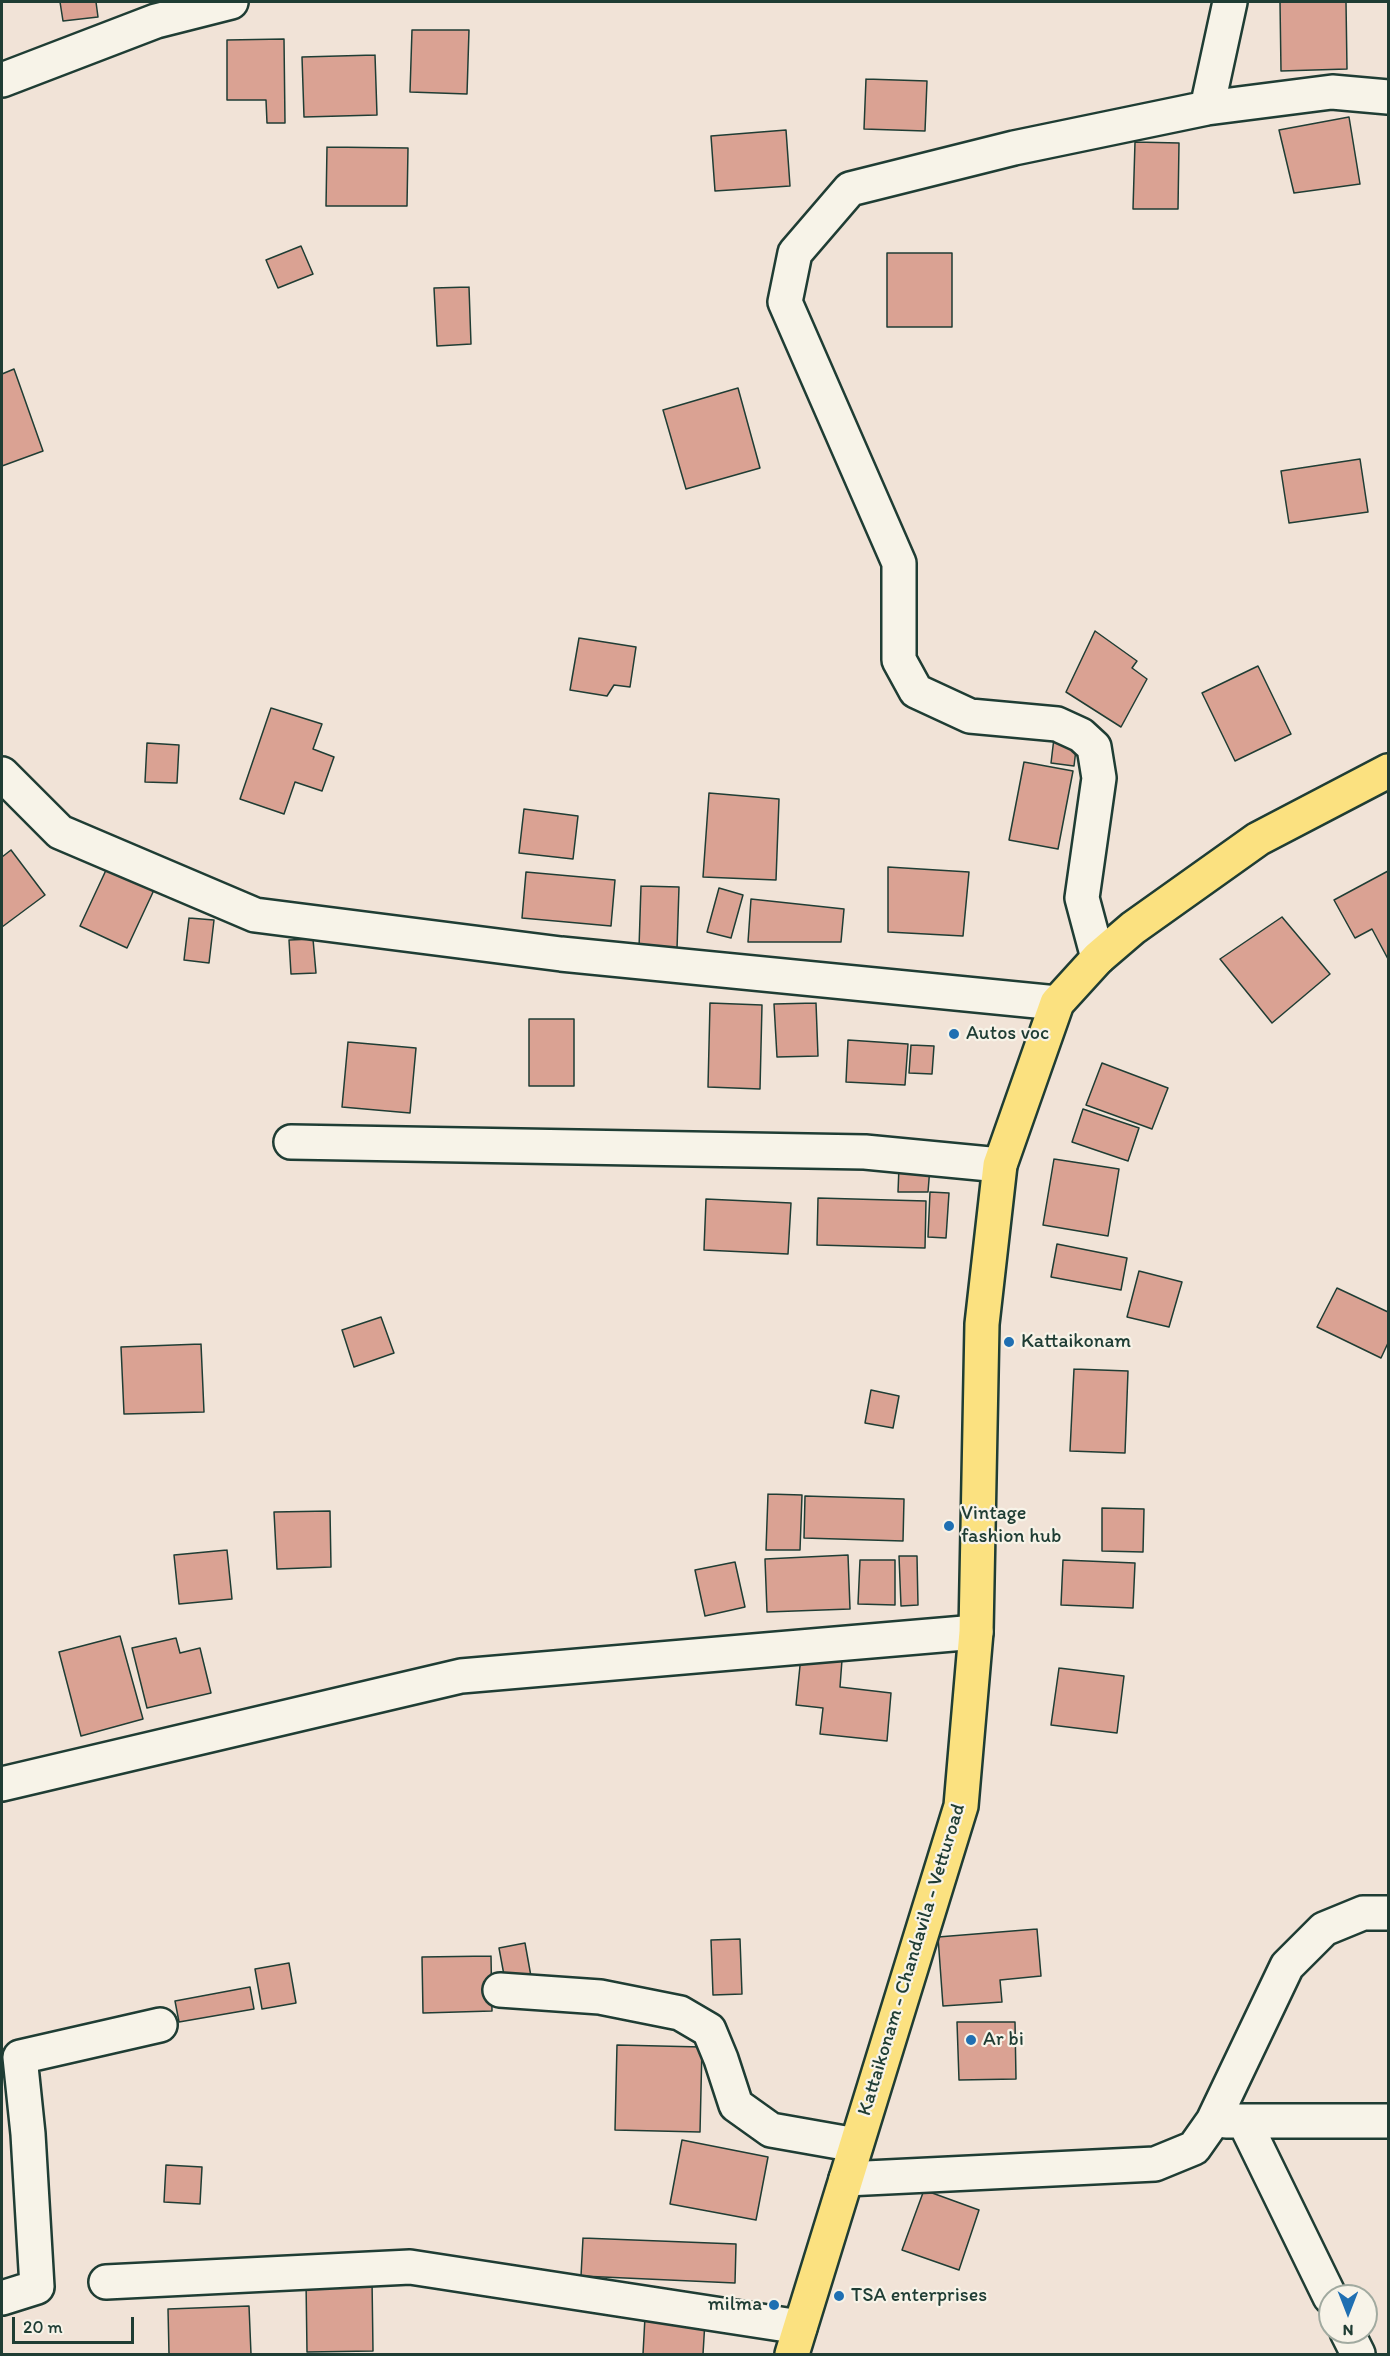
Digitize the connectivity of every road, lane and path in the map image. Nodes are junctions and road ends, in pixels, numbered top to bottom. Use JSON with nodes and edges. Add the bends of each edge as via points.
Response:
{"nodes":[{"id":1,"x":231,"y":2,"type":"edge"},
{"id":2,"x":1230,"y":2,"type":"edge"},
{"id":3,"x":2,"y":80,"type":"edge"},
{"id":4,"x":1389,"y":97,"type":"edge"},
{"id":5,"x":1207,"y":108,"type":"junction"},
{"id":6,"x":1389,"y":771,"type":"edge"},
{"id":7,"x":2,"y":774,"type":"edge"},
{"id":8,"x":1098,"y":958,"type":"junction"},
{"id":9,"x":1057,"y":1003,"type":"junction"},
{"id":10,"x":291,"y":1142,"type":"dead end"},
{"id":11,"x":1000,"y":1165,"type":"junction"},
{"id":12,"x":976,"y":1632,"type":"junction"},
{"id":13,"x":2,"y":1784,"type":"edge"},
{"id":14,"x":1389,"y":1913,"type":"edge"},
{"id":15,"x":500,"y":1990,"type":"dead end"},
{"id":16,"x":160,"y":2025,"type":"dead end"},
{"id":17,"x":1228,"y":2121,"type":"junction"},
{"id":18,"x":1389,"y":2121,"type":"edge"},
{"id":19,"x":856,"y":2145,"type":"junction"},
{"id":20,"x":846,"y":2179,"type":"junction"},
{"id":21,"x":106,"y":2282,"type":"dead end"},
{"id":22,"x":1322,"y":2284,"type":"edge"},
{"id":23,"x":2,"y":2298,"type":"edge"},
{"id":24,"x":796,"y":2341,"type":"edge"}],
"edges":[{"from":1,"to":3,"type":"street","via":[[156,21]]},
{"from":2,"to":5,"type":"street"},
{"from":4,"to":5,"type":"street","via":[[1332,92]]},
{"from":5,"to":8,"type":"street","via":[[1014,148],[850,189],[795,253],[784,302],[900,563],[900,660],[916,691],[970,716],[1057,724],[1081,735],[1094,747],[1099,778],[1082,898]]},
{"from":6,"to":8,"type":"main road","name":"Kattaikonam - Chandavila - Vetturoad","via":[[1258,838]]},
{"from":7,"to":9,"type":"street","via":[[60,832],[255,915],[561,954]]},
{"from":8,"to":9,"type":"main road","name":"Kattaikonam - Chandavila - Vetturoad"},
{"from":9,"to":11,"type":"main road","name":"Kattaikonam - Chandavila - Vetturoad"},
{"from":10,"to":11,"type":"street","via":[[865,1152]]},
{"from":11,"to":12,"type":"main road","name":"Kattaikonam - Chandavila - Vetturoad","via":[[982,1324]]},
{"from":12,"to":13,"type":"street","via":[[461,1676]]},
{"from":12,"to":19,"type":"main road","name":"Kattaikonam - Chandavila - Vetturoad","via":[[961,1806]]},
{"from":14,"to":17,"type":"street","via":[[1363,1913],[1324,1929],[1287,1966]]},
{"from":15,"to":19,"type":"street","via":[[600,1996],[680,2013],[709,2030],[735,2104],[771,2130]]},
{"from":16,"to":23,"type":"street","via":[[20,2057],[37,2287]]},
{"from":17,"to":18,"type":"street"},
{"from":17,"to":20,"type":"street","via":[[1194,2148],[1155,2164]]},
{"from":17,"to":22,"type":"street"},
{"from":19,"to":20,"type":"main road","name":"Kattaikonam - Chandavila - Vetturoad"},
{"from":20,"to":24,"type":"main road","name":"Kattaikonam - Chandavila - Vetturoad"},
{"from":21,"to":24,"type":"street","via":[[410,2267]]}]}
